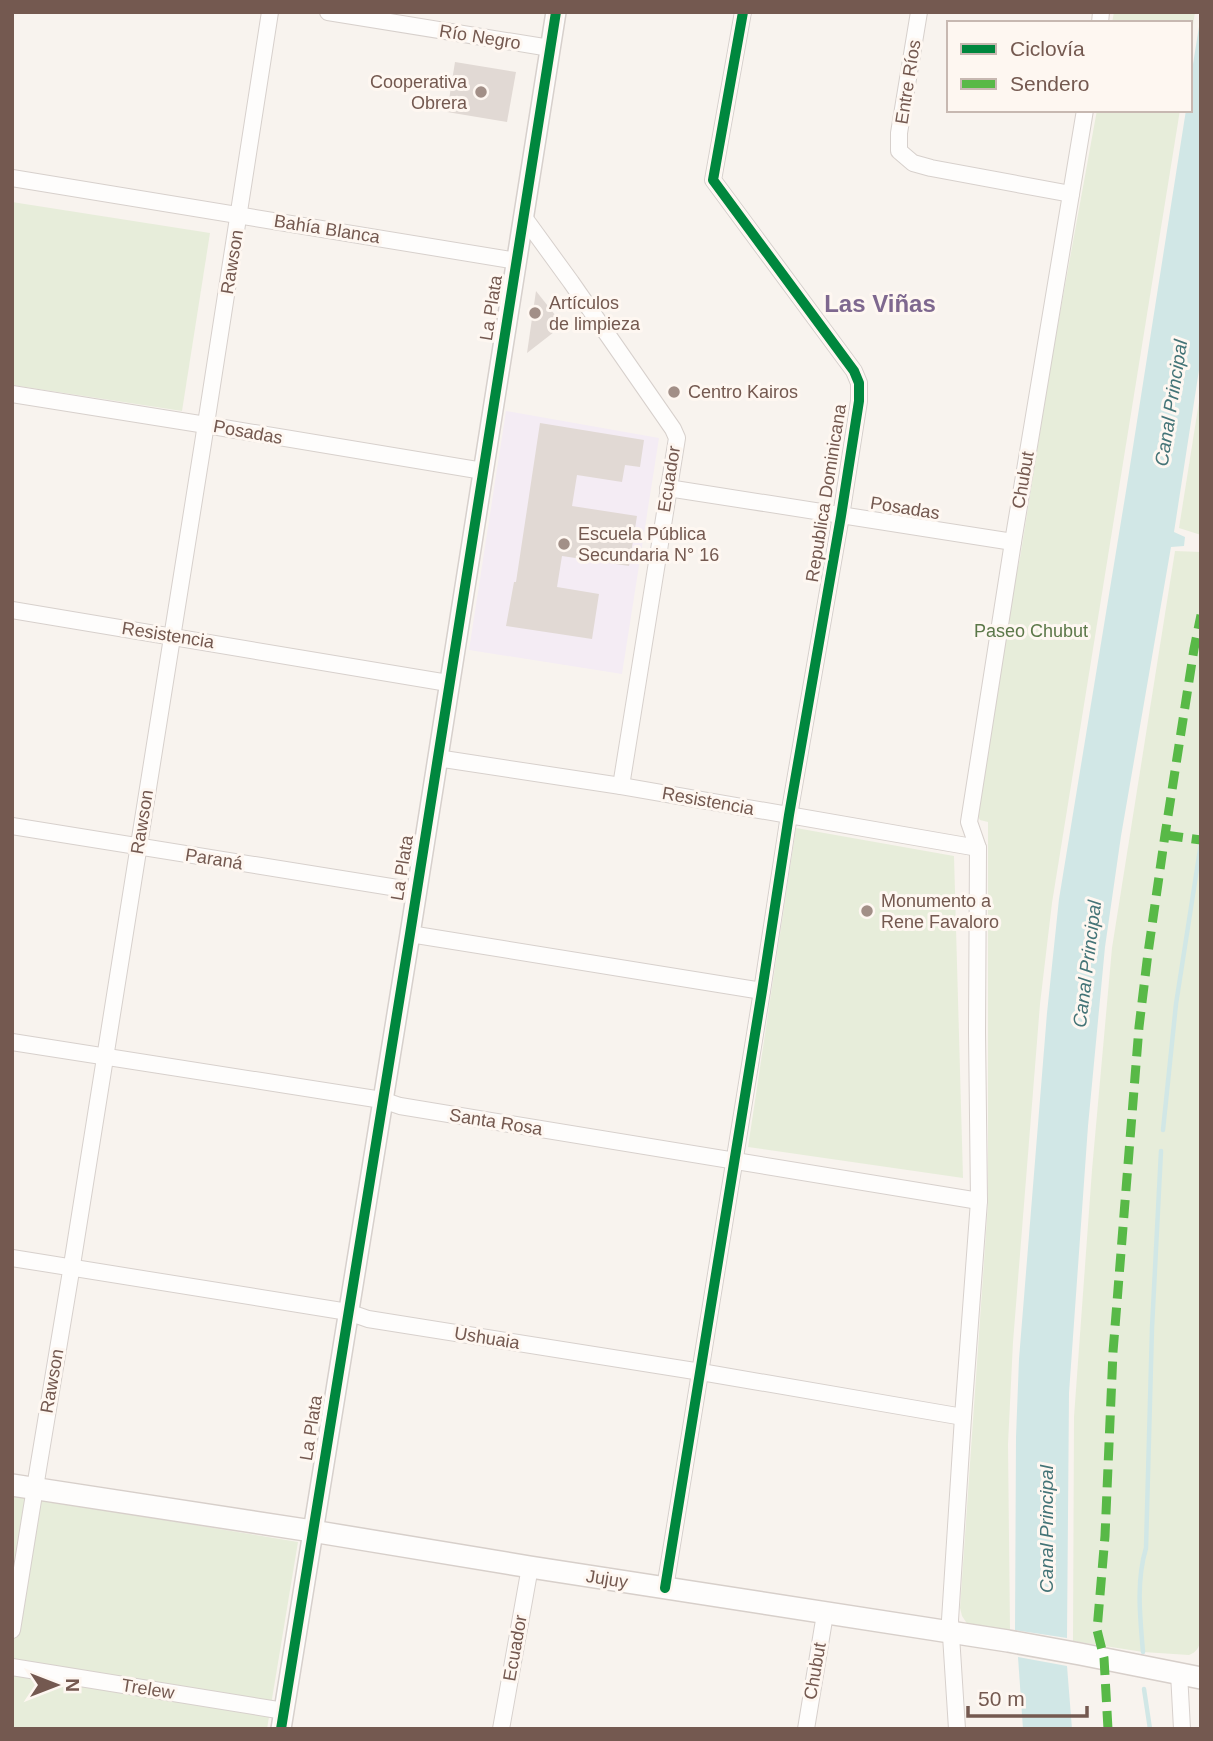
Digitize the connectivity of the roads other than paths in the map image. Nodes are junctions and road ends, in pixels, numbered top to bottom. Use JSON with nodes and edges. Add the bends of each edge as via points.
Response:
{"nodes":[{"id":1,"x":270,"y":12,"type":"edge"},
{"id":2,"x":328,"y":12,"type":"edge"},
{"id":3,"x":556,"y":12,"type":"edge"},
{"id":4,"x":743,"y":12,"type":"edge"},
{"id":5,"x":919,"y":12,"type":"edge"},
{"id":6,"x":550,"y":48,"type":"junction"},
{"id":7,"x":1085,"y":112,"type":"edge"},
{"id":8,"x":12,"y":178,"type":"edge"},
{"id":9,"x":1071,"y":194,"type":"junction"},
{"id":10,"x":239,"y":215,"type":"junction"},
{"id":11,"x":523,"y":216,"type":"junction"},
{"id":12,"x":517,"y":261,"type":"junction"},
{"id":13,"x":12,"y":394,"type":"edge"},
{"id":14,"x":206,"y":425,"type":"junction"},
{"id":15,"x":483,"y":471,"type":"junction"},
{"id":16,"x":668,"y":488,"type":"junction"},
{"id":17,"x":841,"y":516,"type":"junction"},
{"id":18,"x":1013,"y":542,"type":"junction"},
{"id":19,"x":12,"y":610,"type":"edge"},
{"id":20,"x":172,"y":635,"type":"junction"},
{"id":21,"x":448,"y":683,"type":"junction"},
{"id":22,"x":437,"y":758,"type":"junction"},
{"id":23,"x":621,"y":786,"type":"junction"},
{"id":24,"x":789,"y":815,"type":"junction"},
{"id":25,"x":12,"y":826,"type":"edge"},
{"id":26,"x":138,"y":847,"type":"junction"},
{"id":27,"x":978,"y":848,"type":"junction"},
{"id":28,"x":416,"y":891,"type":"junction"},
{"id":29,"x":410,"y":934,"type":"junction"},
{"id":30,"x":762,"y":991,"type":"junction"},
{"id":31,"x":12,"y":1042,"type":"edge"},
{"id":32,"x":104,"y":1056,"type":"junction"},
{"id":33,"x":382,"y":1100,"type":"junction"},
{"id":34,"x":734,"y":1160,"type":"junction"},
{"id":35,"x":979,"y":1201,"type":"junction"},
{"id":36,"x":12,"y":1258,"type":"edge"},
{"id":37,"x":71,"y":1268,"type":"junction"},
{"id":38,"x":348,"y":1312,"type":"junction"},
{"id":39,"x":701,"y":1372,"type":"junction"},
{"id":40,"x":963,"y":1417,"type":"junction"},
{"id":41,"x":12,"y":1485,"type":"edge"},
{"id":42,"x":34,"y":1489,"type":"junction"},
{"id":43,"x":312,"y":1531,"type":"junction"},
{"id":44,"x":530,"y":1567,"type":"junction"},
{"id":45,"x":665,"y":1588,"type":"junction"},
{"id":46,"x":825,"y":1614,"type":"junction"},
{"id":47,"x":12,"y":1630,"type":"edge"},
{"id":48,"x":951,"y":1633,"type":"junction"},
{"id":49,"x":12,"y":1667,"type":"edge"},
{"id":50,"x":1179,"y":1674,"type":"junction"},
{"id":51,"x":1201,"y":1678,"type":"edge"},
{"id":52,"x":283,"y":1720,"type":"edge"},
{"id":53,"x":501,"y":1729,"type":"edge"},
{"id":54,"x":806,"y":1729,"type":"edge"},
{"id":55,"x":957,"y":1729,"type":"edge"},
{"id":56,"x":1182,"y":1729,"type":"edge"}],
"edges":[{"from":1,"to":10,"type":"street","name":"Rawson"},
{"from":2,"to":6,"type":"street","name":"Río Negro"},
{"from":3,"to":6,"type":"street","name":"La Plata"},
{"from":4,"to":17,"type":"street","name":"Republica Dominicana","via":[[713,180],[859,383]]},
{"from":5,"to":9,"type":"street","name":"Entre Ríos","via":[[899,151],[913,163],[932,168]]},
{"from":6,"to":11,"type":"street","name":"La Plata"},
{"from":7,"to":9,"type":"street","name":"Chubut"},
{"from":8,"to":10,"type":"street","name":"Bahía Blanca"},
{"from":9,"to":18,"type":"street","name":"Chubut"},
{"from":10,"to":12,"type":"street","name":"Bahía Blanca"},
{"from":10,"to":14,"type":"street","name":"Rawson"},
{"from":11,"to":12,"type":"street","name":"La Plata"},
{"from":11,"to":16,"type":"street","name":"Ecuador","via":[[673,429],[677,438]]},
{"from":12,"to":15,"type":"street","name":"La Plata"},
{"from":13,"to":14,"type":"street","name":"Posadas"},
{"from":14,"to":15,"type":"street","name":"Posadas"},
{"from":14,"to":20,"type":"street","name":"Rawson"},
{"from":15,"to":21,"type":"street","name":"La Plata"},
{"from":16,"to":17,"type":"street","name":"Posadas"},
{"from":16,"to":23,"type":"street","name":"Ecuador"},
{"from":17,"to":18,"type":"street","name":"Posadas"},
{"from":17,"to":24,"type":"street","name":"Republica Dominicana"},
{"from":18,"to":27,"type":"street","name":"Chubut","via":[[969,822]]},
{"from":19,"to":20,"type":"street","name":"Resistencia"},
{"from":20,"to":21,"type":"street","name":"Resistencia"},
{"from":20,"to":26,"type":"street","name":"Rawson"},
{"from":21,"to":22,"type":"street","name":"La Plata"},
{"from":22,"to":23,"type":"street","name":"Resistencia"},
{"from":22,"to":28,"type":"street","name":"La Plata"},
{"from":23,"to":24,"type":"street","name":"Resistencia"},
{"from":24,"to":27,"type":"street","name":"Resistencia"},
{"from":24,"to":30,"type":"street","name":"Republica Dominicana"},
{"from":25,"to":26,"type":"street","name":"Paraná"},
{"from":26,"to":28,"type":"street","name":"Paraná"},
{"from":26,"to":32,"type":"street","name":"Rawson"},
{"from":27,"to":35,"type":"street","name":"Chubut"},
{"from":28,"to":29,"type":"street","name":"La Plata"},
{"from":29,"to":30,"type":"street"},
{"from":29,"to":33,"type":"street","name":"La Plata"},
{"from":30,"to":34,"type":"street","name":"Republica Dominicana"},
{"from":31,"to":32,"type":"street","name":"Santa Rosa"},
{"from":32,"to":33,"type":"street","name":"Santa Rosa"},
{"from":32,"to":37,"type":"street","name":"Rawson"},
{"from":33,"to":34,"type":"street","name":"Santa Rosa"},
{"from":33,"to":38,"type":"street","name":"La Plata"},
{"from":34,"to":35,"type":"street","name":"Santa Rosa"},
{"from":34,"to":39,"type":"street","name":"Republica Dominicana"},
{"from":35,"to":40,"type":"street","name":"Chubut"},
{"from":36,"to":37,"type":"street","name":"Ushuaia"},
{"from":37,"to":38,"type":"street","name":"Ushuaia"},
{"from":37,"to":42,"type":"street","name":"Rawson"},
{"from":38,"to":39,"type":"street","name":"Ushuaia","via":[[368,1319]]},
{"from":38,"to":43,"type":"street","name":"La Plata"},
{"from":39,"to":40,"type":"street","name":"Ushuaia"},
{"from":39,"to":45,"type":"street","name":"Republica Dominicana"},
{"from":40,"to":48,"type":"street","name":"Chubut"},
{"from":41,"to":42,"type":"main road","name":"Jujuy"},
{"from":42,"to":43,"type":"main road","name":"Jujuy"},
{"from":42,"to":47,"type":"street","name":"Rawson"},
{"from":43,"to":44,"type":"main road","name":"Jujuy"},
{"from":43,"to":52,"type":"street","name":"La Plata"},
{"from":44,"to":45,"type":"main road","name":"Jujuy"},
{"from":44,"to":53,"type":"street","name":"Ecuador"},
{"from":45,"to":46,"type":"main road","name":"Jujuy"},
{"from":46,"to":48,"type":"main road","name":"Jujuy"},
{"from":46,"to":54,"type":"street","name":"Chubut"},
{"from":48,"to":50,"type":"main road","name":"Jujuy"},
{"from":48,"to":55,"type":"street","name":"Chubut"},
{"from":49,"to":52,"type":"street","name":"Trelew"},
{"from":50,"to":51,"type":"main road","name":"Jujuy"},
{"from":50,"to":56,"type":"street"}]}
